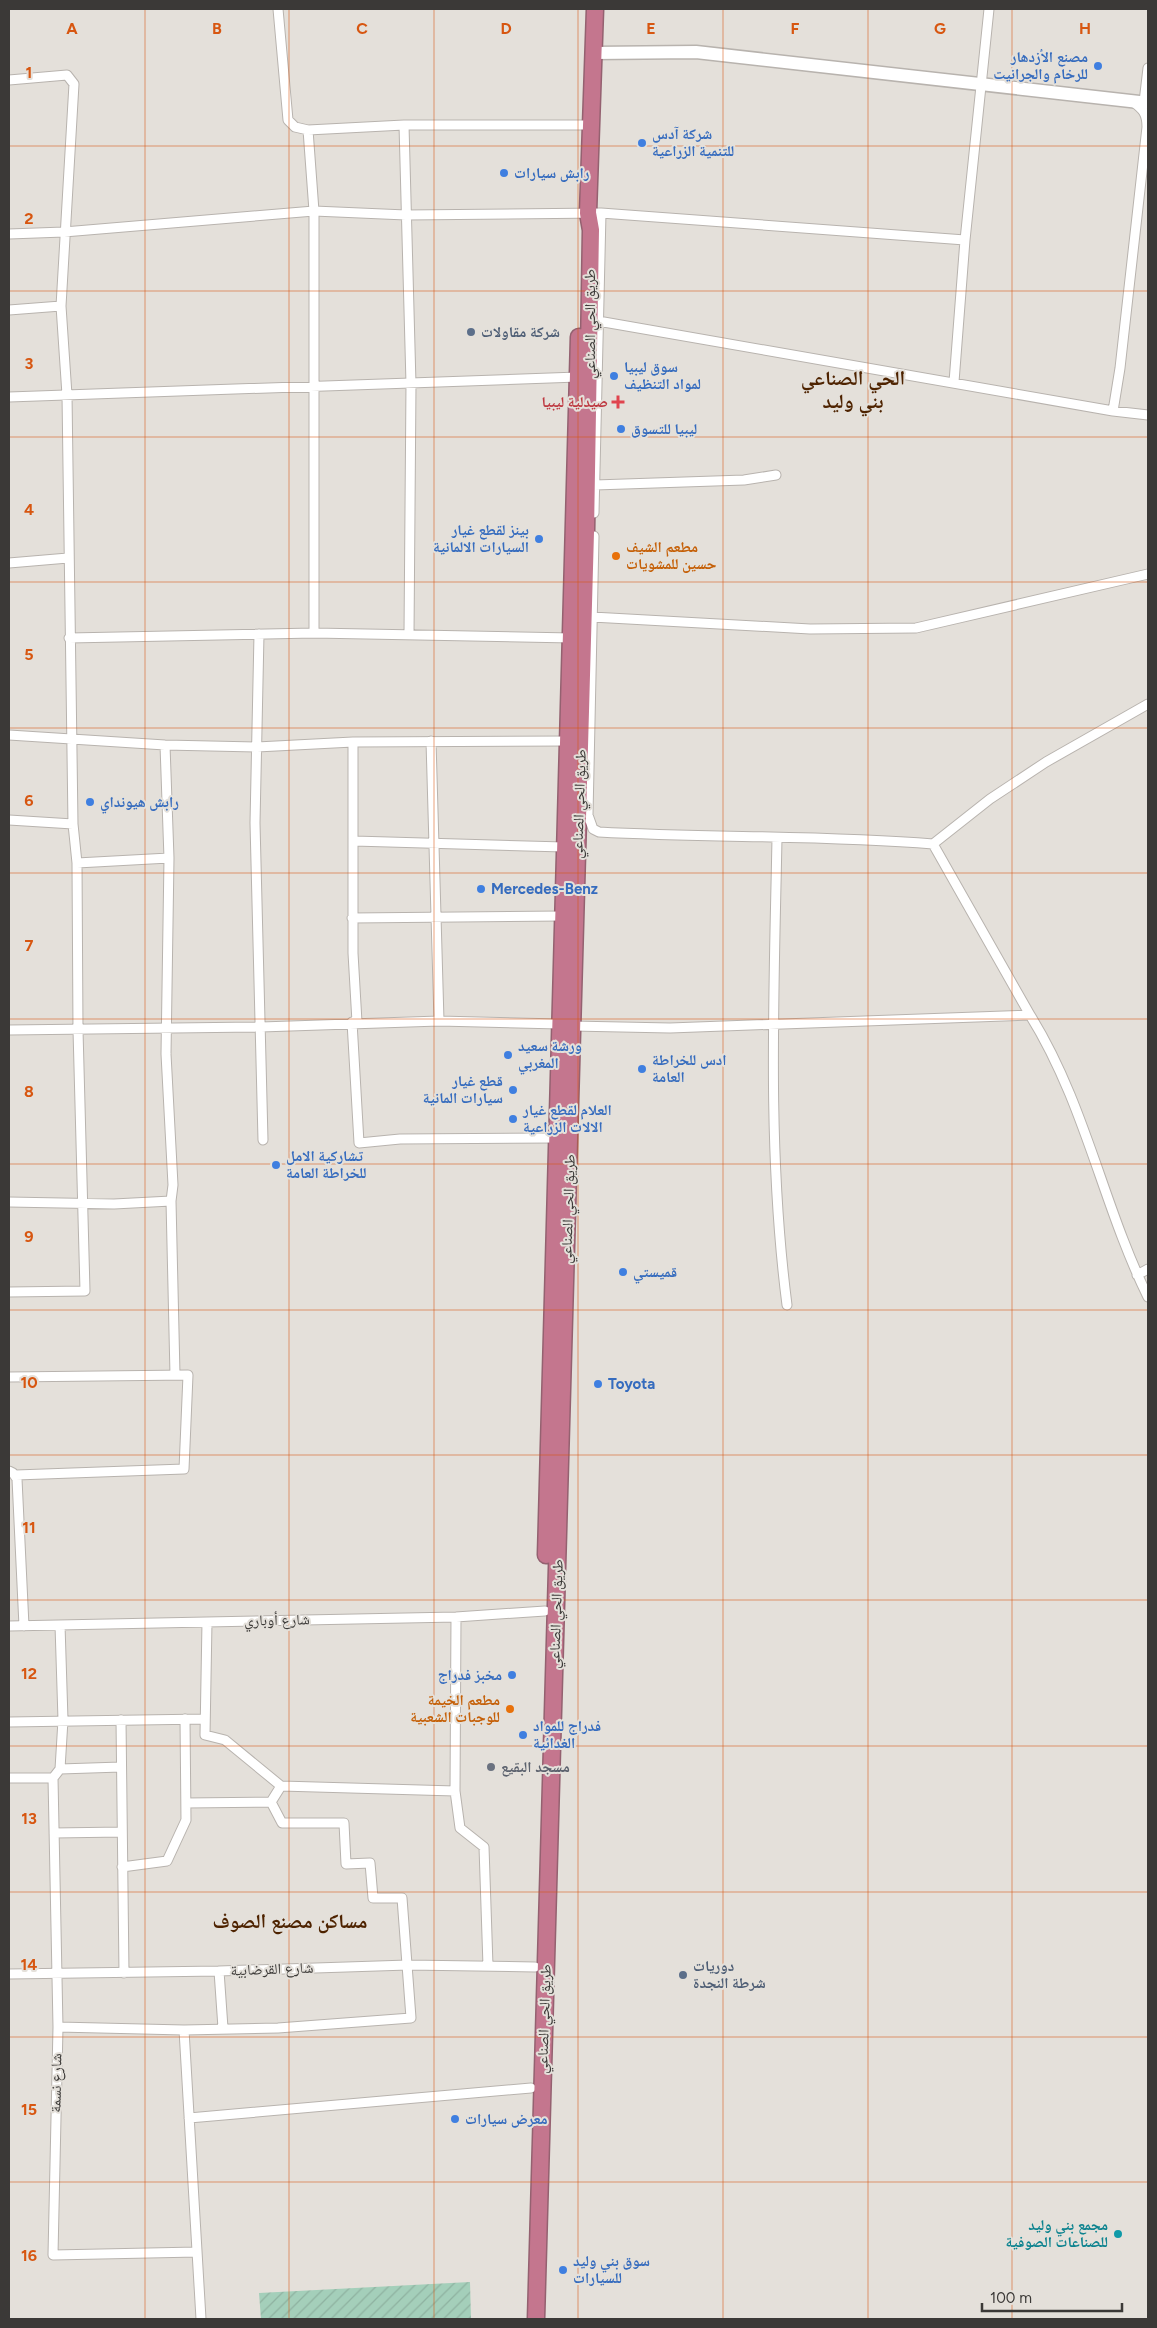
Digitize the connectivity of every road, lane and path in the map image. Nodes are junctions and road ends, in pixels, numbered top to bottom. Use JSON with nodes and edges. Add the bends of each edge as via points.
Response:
{"nodes":[{"id":1,"x":278,"y":9,"type":"edge"},
{"id":2,"x":594,"y":9,"type":"edge"},
{"id":3,"x":989,"y":9,"type":"edge"},
{"id":4,"x":593,"y":53,"type":"junction"},
{"id":5,"x":1148,"y":68,"type":"edge"},
{"id":6,"x":9,"y":80,"type":"edge"},
{"id":7,"x":981,"y":84,"type":"junction"},
{"id":8,"x":1130,"y":100,"type":"junction"},
{"id":9,"x":1146,"y":103,"type":"edge"},
{"id":10,"x":404,"y":124,"type":"junction"},
{"id":11,"x":591,"y":125,"type":"junction"},
{"id":12,"x":1148,"y":126,"type":"edge"},
{"id":13,"x":308,"y":130,"type":"junction"},
{"id":14,"x":314,"y":212,"type":"junction"},
{"id":15,"x":594,"y":213,"type":"junction"},
{"id":16,"x":406,"y":215,"type":"junction"},
{"id":17,"x":64,"y":232,"type":"junction"},
{"id":18,"x":9,"y":234,"type":"edge"},
{"id":19,"x":965,"y":240,"type":"junction"},
{"id":20,"x":61,"y":306,"type":"junction"},
{"id":21,"x":9,"y":310,"type":"edge"},
{"id":22,"x":598,"y":321,"type":"junction"},
{"id":23,"x":578,"y":376,"type":"junction"},
{"id":24,"x":954,"y":382,"type":"junction"},
{"id":25,"x":411,"y":384,"type":"junction"},
{"id":26,"x":314,"y":386,"type":"junction"},
{"id":27,"x":67,"y":395,"type":"junction"},
{"id":28,"x":9,"y":397,"type":"edge"},
{"id":29,"x":1113,"y":411,"type":"junction"},
{"id":30,"x":1148,"y":415,"type":"edge"},
{"id":31,"x":776,"y":475,"type":"dead end"},
{"id":32,"x":595,"y":485,"type":"junction"},
{"id":33,"x":68,"y":558,"type":"junction"},
{"id":34,"x":9,"y":563,"type":"edge"},
{"id":35,"x":1148,"y":574,"type":"edge"},
{"id":36,"x":592,"y":617,"type":"junction"},
{"id":37,"x":314,"y":633,"type":"junction"},
{"id":38,"x":259,"y":634,"type":"junction"},
{"id":39,"x":408,"y":634,"type":"junction"},
{"id":40,"x":69,"y":638,"type":"junction"},
{"id":41,"x":572,"y":638,"type":"junction"},
{"id":42,"x":1148,"y":704,"type":"edge"},
{"id":43,"x":9,"y":735,"type":"edge"},
{"id":44,"x":71,"y":737,"type":"junction"},
{"id":45,"x":569,"y":741,"type":"junction"},
{"id":46,"x":353,"y":742,"type":"junction"},
{"id":47,"x":431,"y":742,"type":"junction"},
{"id":48,"x":166,"y":744,"type":"junction"},
{"id":49,"x":257,"y":747,"type":"junction"},
{"id":50,"x":9,"y":820,"type":"edge"},
{"id":51,"x":74,"y":824,"type":"junction"},
{"id":52,"x":579,"y":832,"type":"junction"},
{"id":53,"x":600,"y":832,"type":"junction"},
{"id":54,"x":777,"y":838,"type":"junction"},
{"id":55,"x":354,"y":840,"type":"junction"},
{"id":56,"x":434,"y":843,"type":"junction"},
{"id":57,"x":933,"y":844,"type":"junction"},
{"id":58,"x":564,"y":847,"type":"junction"},
{"id":59,"x":169,"y":858,"type":"junction"},
{"id":60,"x":77,"y":863,"type":"junction"},
{"id":61,"x":562,"y":916,"type":"junction"},
{"id":62,"x":436,"y":917,"type":"junction"},
{"id":63,"x":352,"y":918,"type":"junction"},
{"id":64,"x":1030,"y":1016,"type":"junction"},
{"id":65,"x":439,"y":1021,"type":"junction"},
{"id":66,"x":354,"y":1022,"type":"junction"},
{"id":67,"x":773,"y":1024,"type":"junction"},
{"id":68,"x":566,"y":1025,"type":"junction"},
{"id":69,"x":167,"y":1027,"type":"junction"},
{"id":70,"x":261,"y":1027,"type":"junction"},
{"id":71,"x":9,"y":1030,"type":"edge"},
{"id":72,"x":78,"y":1030,"type":"junction"},
{"id":73,"x":556,"y":1138,"type":"junction"},
{"id":74,"x":263,"y":1140,"type":"dead end"},
{"id":75,"x":171,"y":1201,"type":"junction"},
{"id":76,"x":9,"y":1202,"type":"edge"},
{"id":77,"x":82,"y":1204,"type":"junction"},
{"id":78,"x":1148,"y":1269,"type":"edge"},
{"id":79,"x":1138,"y":1275,"type":"junction"},
{"id":80,"x":9,"y":1292,"type":"edge"},
{"id":81,"x":1148,"y":1297,"type":"edge"},
{"id":82,"x":787,"y":1305,"type":"dead end"},
{"id":83,"x":175,"y":1375,"type":"junction"},
{"id":84,"x":9,"y":1377,"type":"edge"},
{"id":85,"x":12,"y":1473,"type":"edge"},
{"id":86,"x":545,"y":1611,"type":"junction"},
{"id":87,"x":456,"y":1616,"type":"junction"},
{"id":88,"x":207,"y":1622,"type":"junction"},
{"id":89,"x":60,"y":1625,"type":"junction"},
{"id":90,"x":9,"y":1626,"type":"edge"},
{"id":91,"x":24,"y":1626,"type":"junction"},
{"id":92,"x":63,"y":1720,"type":"junction"},
{"id":93,"x":121,"y":1720,"type":"junction"},
{"id":94,"x":185,"y":1720,"type":"junction"},
{"id":95,"x":205,"y":1720,"type":"junction"},
{"id":96,"x":9,"y":1722,"type":"edge"},
{"id":97,"x":121,"y":1767,"type":"junction"},
{"id":98,"x":60,"y":1769,"type":"junction"},
{"id":99,"x":9,"y":1778,"type":"edge"},
{"id":100,"x":53,"y":1778,"type":"junction"},
{"id":101,"x":281,"y":1786,"type":"junction"},
{"id":102,"x":454,"y":1791,"type":"junction"},
{"id":103,"x":271,"y":1802,"type":"junction"},
{"id":104,"x":186,"y":1803,"type":"junction"},
{"id":105,"x":122,"y":1832,"type":"junction"},
{"id":106,"x":54,"y":1833,"type":"junction"},
{"id":107,"x":122,"y":1867,"type":"junction"},
{"id":108,"x":408,"y":1965,"type":"junction"},
{"id":109,"x":488,"y":1966,"type":"junction"},
{"id":110,"x":535,"y":1967,"type":"junction"},
{"id":111,"x":219,"y":1971,"type":"junction"},
{"id":112,"x":58,"y":1972,"type":"junction"},
{"id":113,"x":124,"y":1973,"type":"junction"},
{"id":114,"x":9,"y":1974,"type":"edge"},
{"id":115,"x":58,"y":2027,"type":"junction"},
{"id":116,"x":223,"y":2028,"type":"junction"},
{"id":117,"x":184,"y":2030,"type":"junction"},
{"id":118,"x":531,"y":2088,"type":"junction"},
{"id":119,"x":189,"y":2118,"type":"junction"},
{"id":120,"x":197,"y":2252,"type":"junction"},
{"id":121,"x":200,"y":2319,"type":"edge"},
{"id":122,"x":525,"y":2319,"type":"edge"},
{"id":123,"x":536,"y":2319,"type":"edge"}],
"edges":[{"from":1,"to":13,"type":"street","via":[[288,120],[295,127]]},
{"from":2,"to":4,"type":"highway","name":"طريق الحي الصناعي"},
{"from":3,"to":7,"type":"street"},
{"from":4,"to":7,"type":"street","via":[[696,52]]},
{"from":4,"to":11,"type":"highway","name":"طريق الحي الصناعي"},
{"from":5,"to":9,"type":"street"},
{"from":6,"to":17,"type":"street","via":[[66,76],[74,84]]},
{"from":7,"to":8,"type":"street"},
{"from":7,"to":19,"type":"street"},
{"from":8,"to":9,"type":"street"},
{"from":8,"to":12,"type":"street","via":[[1143,109]]},
{"from":10,"to":11,"type":"street"},
{"from":10,"to":13,"type":"street"},
{"from":10,"to":16,"type":"street"},
{"from":11,"to":15,"type":"highway","name":"طريق الحي الصناعي"},
{"from":12,"to":29,"type":"street"},
{"from":13,"to":14,"type":"street"},
{"from":14,"to":16,"type":"street"},
{"from":14,"to":17,"type":"street"},
{"from":14,"to":26,"type":"street"},
{"from":15,"to":16,"type":"street"},
{"from":15,"to":19,"type":"street"},
{"from":15,"to":22,"type":"street"},
{"from":15,"to":23,"type":"highway","via":[[584,230]]},
{"from":15,"to":52,"type":"highway","name":"طريق الحي الصناعي","via":[[590,230],[590,393]]},
{"from":16,"to":25,"type":"street"},
{"from":17,"to":18,"type":"street"},
{"from":17,"to":20,"type":"street"},
{"from":19,"to":24,"type":"street"},
{"from":20,"to":21,"type":"street"},
{"from":20,"to":27,"type":"street"},
{"from":22,"to":24,"type":"street"},
{"from":22,"to":32,"type":"street"},
{"from":23,"to":25,"type":"street"},
{"from":23,"to":41,"type":"highway"},
{"from":24,"to":29,"type":"street"},
{"from":25,"to":26,"type":"street"},
{"from":25,"to":39,"type":"street"},
{"from":26,"to":27,"type":"street"},
{"from":26,"to":37,"type":"street"},
{"from":27,"to":28,"type":"street"},
{"from":27,"to":33,"type":"street"},
{"from":29,"to":30,"type":"street"},
{"from":31,"to":32,"type":"street","via":[[744,480]]},
{"from":32,"to":36,"type":"street"},
{"from":33,"to":34,"type":"street"},
{"from":33,"to":40,"type":"street"},
{"from":35,"to":36,"type":"street","via":[[916,628],[810,629]]},
{"from":36,"to":53,"type":"street","via":[[588,820]]},
{"from":37,"to":38,"type":"street"},
{"from":37,"to":39,"type":"street"},
{"from":38,"to":40,"type":"street"},
{"from":38,"to":49,"type":"street"},
{"from":39,"to":41,"type":"street"},
{"from":40,"to":44,"type":"street"},
{"from":41,"to":45,"type":"highway"},
{"from":42,"to":57,"type":"street","via":[[1046,762],[990,799]]},
{"from":43,"to":44,"type":"street"},
{"from":44,"to":48,"type":"street"},
{"from":44,"to":51,"type":"street"},
{"from":45,"to":47,"type":"street"},
{"from":45,"to":58,"type":"highway"},
{"from":46,"to":47,"type":"street"},
{"from":46,"to":49,"type":"street"},
{"from":46,"to":55,"type":"street"},
{"from":47,"to":56,"type":"street"},
{"from":48,"to":49,"type":"street"},
{"from":48,"to":59,"type":"street"},
{"from":49,"to":70,"type":"street","via":[[255,823]]},
{"from":50,"to":51,"type":"street"},
{"from":51,"to":60,"type":"street"},
{"from":52,"to":53,"type":"street"},
{"from":52,"to":68,"type":"highway","name":"طريق الحي الصناعي"},
{"from":53,"to":54,"type":"street"},
{"from":54,"to":57,"type":"street","via":[[858,838]]},
{"from":54,"to":67,"type":"street"},
{"from":55,"to":56,"type":"street"},
{"from":55,"to":63,"type":"street"},
{"from":56,"to":58,"type":"street"},
{"from":56,"to":62,"type":"street"},
{"from":57,"to":64,"type":"street"},
{"from":58,"to":61,"type":"highway"},
{"from":59,"to":60,"type":"street"},
{"from":59,"to":69,"type":"street"},
{"from":60,"to":72,"type":"street"},
{"from":61,"to":62,"type":"street"},
{"from":61,"to":68,"type":"highway"},
{"from":62,"to":63,"type":"street"},
{"from":62,"to":65,"type":"street"},
{"from":63,"to":66,"type":"street"},
{"from":64,"to":67,"type":"street"},
{"from":64,"to":79,"type":"street","via":[[1077,1109]]},
{"from":65,"to":66,"type":"street"},
{"from":65,"to":68,"type":"street"},
{"from":66,"to":70,"type":"street"},
{"from":66,"to":73,"type":"street","via":[[359,1143],[400,1139]]},
{"from":67,"to":68,"type":"street","via":[[670,1028]]},
{"from":67,"to":82,"type":"street","via":[[779,1244]]},
{"from":68,"to":73,"type":"highway"},
{"from":68,"to":123,"type":"highway","name":"طريق الحي الصناعي"},
{"from":69,"to":70,"type":"street"},
{"from":69,"to":72,"type":"street"},
{"from":69,"to":75,"type":"street"},
{"from":70,"to":74,"type":"street"},
{"from":71,"to":72,"type":"street"},
{"from":72,"to":77,"type":"street"},
{"from":73,"to":86,"type":"highway"},
{"from":75,"to":77,"type":"street"},
{"from":75,"to":83,"type":"street"},
{"from":76,"to":77,"type":"street"},
{"from":77,"to":80,"type":"street","via":[[85,1291]]},
{"from":78,"to":79,"type":"street"},
{"from":79,"to":81,"type":"street"},
{"from":83,"to":84,"type":"street"},
{"from":83,"to":85,"type":"street","via":[[188,1375],[184,1469]]},
{"from":85,"to":91,"type":"street"},
{"from":86,"to":87,"type":"street","name":"شارع أوباري"},
{"from":86,"to":110,"type":"highway"},
{"from":87,"to":88,"type":"street","name":"شارع أوباري"},
{"from":87,"to":102,"type":"street"},
{"from":88,"to":89,"type":"street","name":"شارع أوباري"},
{"from":88,"to":95,"type":"street"},
{"from":89,"to":91,"type":"street","name":"شارع أوباري"},
{"from":89,"to":92,"type":"street"},
{"from":90,"to":91,"type":"street","name":"شارع أوباري"},
{"from":92,"to":93,"type":"street"},
{"from":92,"to":96,"type":"street"},
{"from":92,"to":98,"type":"street"},
{"from":93,"to":94,"type":"street"},
{"from":93,"to":97,"type":"street"},
{"from":94,"to":95,"type":"street"},
{"from":94,"to":104,"type":"street"},
{"from":95,"to":101,"type":"street","via":[[205,1736],[225,1740]]},
{"from":97,"to":98,"type":"street"},
{"from":97,"to":105,"type":"street"},
{"from":98,"to":100,"type":"street"},
{"from":99,"to":100,"type":"street"},
{"from":100,"to":106,"type":"street","name":"شارع نسمة"},
{"from":101,"to":102,"type":"street"},
{"from":101,"to":103,"type":"street"},
{"from":102,"to":109,"type":"street","via":[[460,1828],[484,1847]]},
{"from":103,"to":104,"type":"street"},
{"from":103,"to":108,"type":"street","via":[[282,1823],[344,1823],[346,1864],[370,1863],[373,1898],[402,1898]]},
{"from":104,"to":107,"type":"street","via":[[186,1820],[167,1861]]},
{"from":105,"to":106,"type":"street"},
{"from":105,"to":107,"type":"street"},
{"from":106,"to":112,"type":"street","name":"شارع نسمة"},
{"from":107,"to":113,"type":"street"},
{"from":108,"to":109,"type":"street","name":"شارع القرضابية"},
{"from":108,"to":111,"type":"street","name":"شارع القرضابية"},
{"from":108,"to":116,"type":"street","via":[[411,2018],[278,2028]]},
{"from":109,"to":110,"type":"street","name":"شارع القرضابية"},
{"from":110,"to":118,"type":"highway"},
{"from":111,"to":113,"type":"street","name":"شارع القرضابية"},
{"from":111,"to":116,"type":"street"},
{"from":112,"to":113,"type":"street","name":"شارع القرضابية"},
{"from":112,"to":114,"type":"street","name":"شارع القرضابية"},
{"from":112,"to":115,"type":"street","name":"شارع نسمة"},
{"from":115,"to":117,"type":"street"},
{"from":115,"to":120,"type":"street","name":"شارع نسمة","via":[[53,2255]]},
{"from":116,"to":117,"type":"street"},
{"from":117,"to":119,"type":"street"},
{"from":118,"to":119,"type":"street"},
{"from":118,"to":122,"type":"highway"},
{"from":119,"to":120,"type":"street"},
{"from":120,"to":121,"type":"street"}]}
